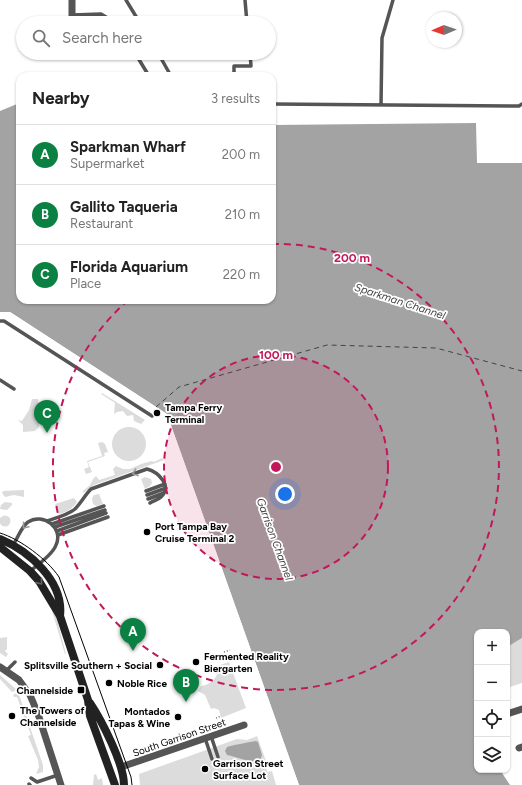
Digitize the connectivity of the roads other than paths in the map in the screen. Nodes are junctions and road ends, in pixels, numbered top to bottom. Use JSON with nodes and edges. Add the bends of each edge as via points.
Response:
{"nodes":[{"id":1,"x":72,"y":0,"type":"edge"},
{"id":2,"x":126,"y":0,"type":"edge"},
{"id":3,"x":245,"y":0,"type":"edge"},
{"id":4,"x":393,"y":0,"type":"edge"},
{"id":5,"x":72,"y":15,"type":"joint"},
{"id":6,"x":105,"y":16,"type":"edge"},
{"id":7,"x":136,"y":16,"type":"edge"},
{"id":8,"x":246,"y":16,"type":"edge"},
{"id":9,"x":139,"y":60,"type":"edge"},
{"id":10,"x":162,"y":60,"type":"edge"},
{"id":11,"x":251,"y":60,"type":"edge"},
{"id":12,"x":147,"y":72,"type":"edge"},
{"id":13,"x":170,"y":72,"type":"edge"},
{"id":14,"x":234,"y":72,"type":"edge"},
{"id":15,"x":276,"y":104,"type":"edge"},
{"id":16,"x":522,"y":104,"type":"edge"},
{"id":17,"x":381,"y":105,"type":"junction"},
{"id":18,"x":0,"y":321,"type":"edge"},
{"id":19,"x":0,"y":380,"type":"edge"},
{"id":20,"x":14,"y":389,"type":"dead end"},
{"id":21,"x":152,"y":416,"type":"dead end"},
{"id":22,"x":165,"y":488,"type":"junction"},
{"id":23,"x":47,"y":521,"type":"junction"},
{"id":24,"x":55,"y":529,"type":"junction"},
{"id":25,"x":0,"y":539,"type":"edge"},
{"id":26,"x":13,"y":545,"type":"junction"},
{"id":27,"x":0,"y":547,"type":"edge"},
{"id":28,"x":38,"y":564,"type":"junction"},
{"id":29,"x":30,"y":572,"type":"junction"},
{"id":30,"x":60,"y":616,"type":"junction"},
{"id":31,"x":15,"y":662,"type":"dead end"},
{"id":32,"x":3,"y":669,"type":"edge"},
{"id":33,"x":88,"y":700,"type":"junction"},
{"id":34,"x":522,"y":709,"type":"edge"},
{"id":35,"x":510,"y":713,"type":"edge"},
{"id":36,"x":244,"y":725,"type":"dead end"},
{"id":37,"x":94,"y":727,"type":"junction"},
{"id":38,"x":208,"y":737,"type":"junction"},
{"id":39,"x":218,"y":757,"type":"dead end"},
{"id":40,"x":212,"y":759,"type":"dead end"},
{"id":41,"x":121,"y":768,"type":"junction"},
{"id":42,"x":58,"y":775,"type":"junction"},
{"id":43,"x":31,"y":778,"type":"dead end"},
{"id":44,"x":38,"y":784,"type":"edge"},
{"id":45,"x":61,"y":785,"type":"edge"},
{"id":46,"x":115,"y":785,"type":"edge"},
{"id":47,"x":124,"y":785,"type":"edge"}],
"edges":[{"from":1,"to":5,"type":"street"},
{"from":2,"to":7,"type":"lane"},
{"from":3,"to":8,"type":"lane"},
{"from":4,"to":17,"type":"lane","via":[[382,38]]},
{"from":5,"to":6,"type":"lane"},
{"from":9,"to":12,"type":"lane"},
{"from":10,"to":13,"type":"lane"},
{"from":11,"to":14,"type":"lane","via":[[251,66],[234,66]]},
{"from":15,"to":17,"type":"lane"},
{"from":16,"to":17,"type":"lane"},
{"from":18,"to":21,"type":"lane","via":[[4,321]]},
{"from":19,"to":20,"type":"lane"},
{"from":22,"to":22,"type":"lane","via":[[160,499],[148,497]]},
{"from":22,"to":23,"type":"lane","one_way":true,"via":[[161,476],[151,470],[144,470],[91,489],[75,509]]},
{"from":23,"to":24,"type":"lane"},
{"from":23,"to":26,"type":"lane","one_way":true,"via":[[38,518],[27,523]]},
{"from":24,"to":24,"type":"lane","via":[[106,512]]},
{"from":24,"to":28,"type":"lane","via":[[57,545]]},
{"from":25,"to":26,"type":"main road"},
{"from":26,"to":28,"type":"main road"},
{"from":27,"to":29,"type":"main road"},
{"from":28,"to":29,"type":"lane"},
{"from":28,"to":30,"type":"main road","via":[[53,584],[61,607]]},
{"from":29,"to":30,"type":"main road","one_way":true,"via":[[42,584]]},
{"from":30,"to":33,"type":"main road"},
{"from":31,"to":32,"type":"lane"},
{"from":32,"to":42,"type":"street","via":[[22,683],[32,699]]},
{"from":33,"to":37,"type":"main road"},
{"from":33,"to":41,"type":"main road","via":[[97,713]]},
{"from":34,"to":35,"type":"street"},
{"from":36,"to":38,"type":"street","name":"South Garrison Street"},
{"from":37,"to":41,"type":"main road","via":[[103,740],[110,758]]},
{"from":37,"to":46,"type":"main road"},
{"from":38,"to":39,"type":"lane"},
{"from":38,"to":40,"type":"lane"},
{"from":38,"to":41,"type":"street","name":"South Garrison Street"},
{"from":41,"to":47,"type":"main road"},
{"from":42,"to":44,"type":"lane"},
{"from":42,"to":45,"type":"street"},
{"from":43,"to":44,"type":"lane"}]}
